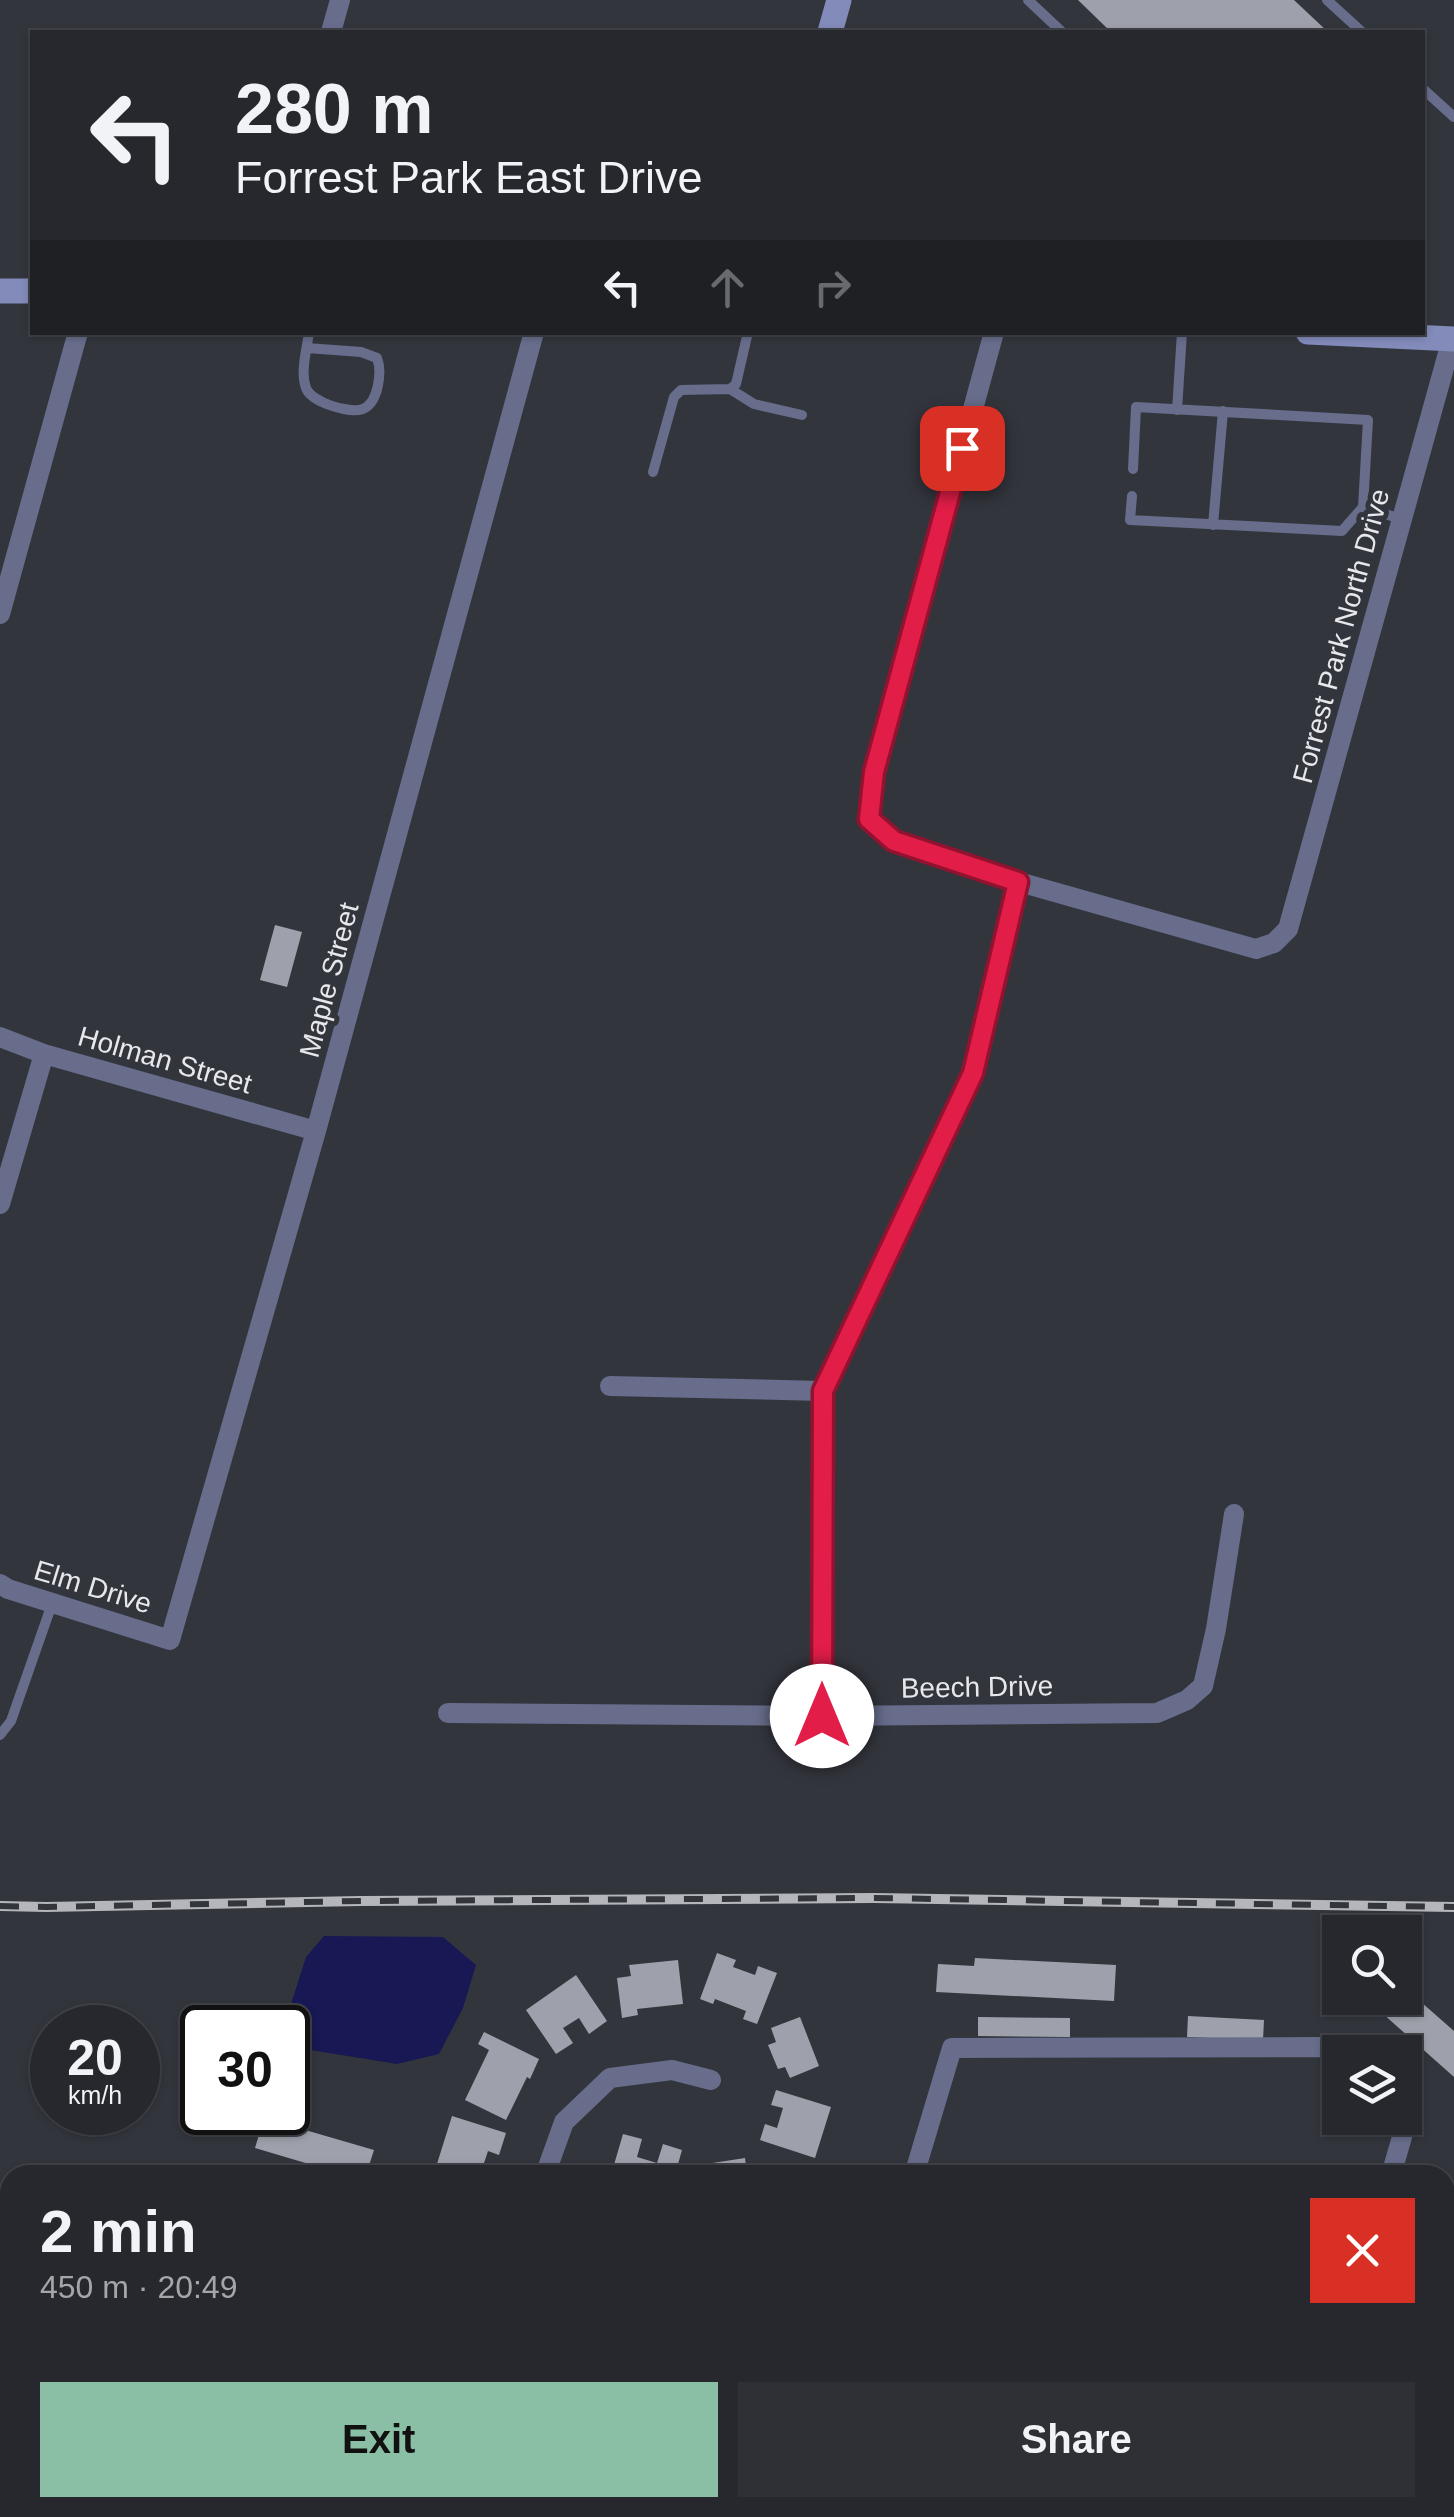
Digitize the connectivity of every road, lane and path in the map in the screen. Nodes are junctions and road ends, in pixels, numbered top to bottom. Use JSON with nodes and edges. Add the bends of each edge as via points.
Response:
{"nodes":[{"id":1,"x":340,"y":0,"type":"edge"},
{"id":2,"x":839,"y":0,"type":"edge"},
{"id":3,"x":1028,"y":0,"type":"edge"},
{"id":4,"x":1327,"y":0,"type":"edge"},
{"id":5,"x":332,"y":30,"type":"edge"},
{"id":6,"x":831,"y":30,"type":"edge"},
{"id":7,"x":1060,"y":30,"type":"edge"},
{"id":8,"x":1360,"y":30,"type":"edge"},
{"id":9,"x":1425,"y":91,"type":"edge"},
{"id":10,"x":1454,"y":117,"type":"edge"},
{"id":11,"x":0,"y":291,"type":"edge"},
{"id":12,"x":30,"y":291,"type":"edge"},
{"id":13,"x":77,"y":335,"type":"edge"},
{"id":14,"x":309,"y":335,"type":"edge"},
{"id":15,"x":533,"y":335,"type":"edge"},
{"id":16,"x":747,"y":335,"type":"edge"},
{"id":17,"x":993,"y":335,"type":"edge"},
{"id":18,"x":1182,"y":335,"type":"edge"},
{"id":19,"x":1370,"y":335,"type":"edge"},
{"id":20,"x":1453,"y":339,"type":"edge"},
{"id":21,"x":307,"y":348,"type":"junction"},
{"id":22,"x":730,"y":388,"type":"junction"},
{"id":23,"x":1178,"y":410,"type":"junction"},
{"id":24,"x":1224,"y":412,"type":"junction"},
{"id":25,"x":802,"y":415,"type":"dead end"},
{"id":26,"x":1133,"y":469,"type":"dead end"},
{"id":27,"x":652,"y":472,"type":"dead end"},
{"id":28,"x":1132,"y":496,"type":"dead end"},
{"id":29,"x":1363,"y":507,"type":"junction"},
{"id":30,"x":1402,"y":519,"type":"junction"},
{"id":31,"x":1213,"y":525,"type":"junction"},
{"id":32,"x":0,"y":614,"type":"edge"},
{"id":33,"x":1018,"y":882,"type":"junction"},
{"id":34,"x":0,"y":1038,"type":"edge"},
{"id":35,"x":44,"y":1054,"type":"junction"},
{"id":36,"x":316,"y":1131,"type":"junction"},
{"id":37,"x":0,"y":1204,"type":"edge"},
{"id":38,"x":610,"y":1386,"type":"dead end"},
{"id":39,"x":823,"y":1391,"type":"junction"},
{"id":40,"x":1234,"y":1514,"type":"dead end"},
{"id":41,"x":0,"y":1584,"type":"edge"},
{"id":42,"x":52,"y":1603,"type":"junction"},
{"id":43,"x":170,"y":1640,"type":"joint"},
{"id":44,"x":448,"y":1713,"type":"dead end"},
{"id":45,"x":822,"y":1716,"type":"junction"},
{"id":46,"x":0,"y":1734,"type":"edge"},
{"id":47,"x":1322,"y":2054,"type":"edge"},
{"id":48,"x":711,"y":2080,"type":"dead end"},
{"id":49,"x":1403,"y":2135,"type":"edge"},
{"id":50,"x":549,"y":2165,"type":"edge"},
{"id":51,"x":917,"y":2165,"type":"edge"},
{"id":52,"x":1394,"y":2165,"type":"edge"}],
"edges":[{"from":1,"to":5,"type":"street"},
{"from":2,"to":6,"type":"main road"},
{"from":3,"to":7,"type":"lane"},
{"from":4,"to":8,"type":"lane"},
{"from":9,"to":10,"type":"lane"},
{"from":11,"to":12,"type":"main road"},
{"from":13,"to":32,"type":"street"},
{"from":14,"to":21,"type":"lane"},
{"from":15,"to":36,"type":"street","name":"Maple Street"},
{"from":16,"to":22,"type":"lane"},
{"from":17,"to":33,"type":"street","via":[[874,772],[869,819],[894,841]]},
{"from":18,"to":23,"type":"lane"},
{"from":19,"to":20,"type":"main road"},
{"from":20,"to":30,"type":"street","name":"Forrest Park North Drive"},
{"from":21,"to":21,"type":"lane","via":[[309,394],[346,409],[372,401],[377,358]]},
{"from":22,"to":25,"type":"lane","via":[[754,404]]},
{"from":22,"to":27,"type":"lane","via":[[690,388],[674,397]]},
{"from":23,"to":24,"type":"lane"},
{"from":23,"to":26,"type":"lane","via":[[1136,408]]},
{"from":24,"to":29,"type":"lane","via":[[1368,420]]},
{"from":24,"to":31,"type":"lane"},
{"from":28,"to":31,"type":"lane","via":[[1130,520]]},
{"from":29,"to":30,"type":"lane"},
{"from":29,"to":31,"type":"lane","via":[[1342,531]]},
{"from":30,"to":33,"type":"street","name":"Forrest Park North Drive","via":[[1288,929],[1274,943],[1256,949]]},
{"from":33,"to":39,"type":"street","via":[[973,1073]]},
{"from":34,"to":35,"type":"street","name":"Holman Street"},
{"from":35,"to":36,"type":"street","name":"Holman Street"},
{"from":35,"to":37,"type":"street"},
{"from":36,"to":43,"type":"street","name":"Maple Street"},
{"from":38,"to":39,"type":"street"},
{"from":39,"to":45,"type":"street"},
{"from":40,"to":45,"type":"street","name":"Beech Drive","via":[[1203,1686],[1187,1700],[1158,1713]]},
{"from":41,"to":42,"type":"street","name":"Elm Drive"},
{"from":42,"to":43,"type":"street","name":"Elm Drive"},
{"from":42,"to":46,"type":"lane","via":[[11,1721]]},
{"from":44,"to":45,"type":"street","name":"Beech Drive"},
{"from":47,"to":51,"type":"street","via":[[952,2048]]},
{"from":48,"to":50,"type":"street","via":[[672,2070],[610,2078],[564,2122]]},
{"from":49,"to":52,"type":"street"}]}
